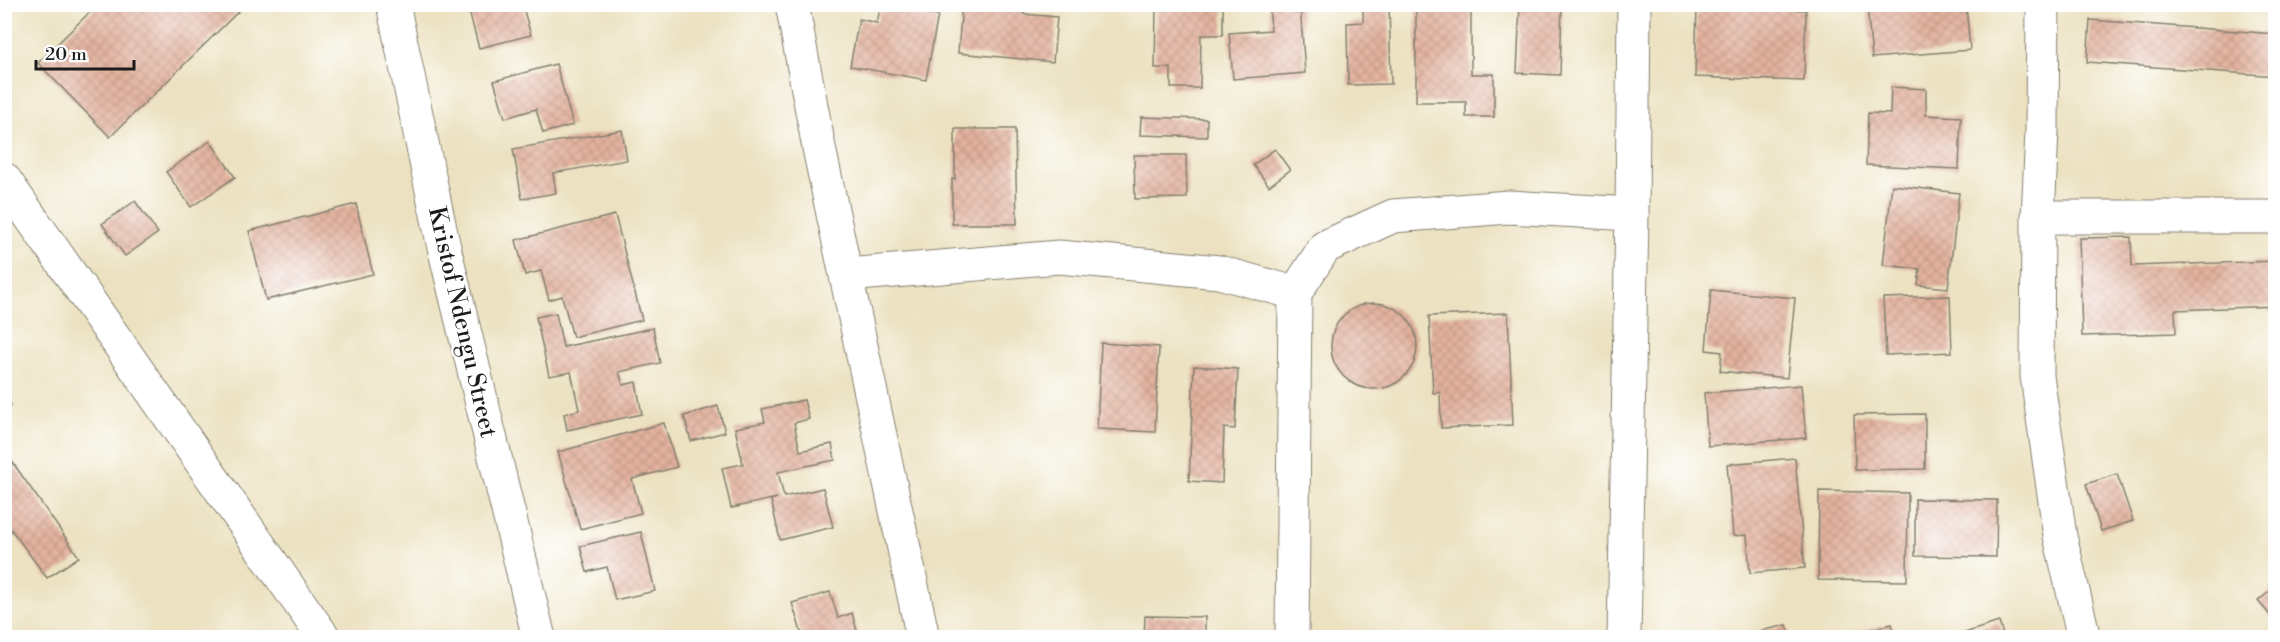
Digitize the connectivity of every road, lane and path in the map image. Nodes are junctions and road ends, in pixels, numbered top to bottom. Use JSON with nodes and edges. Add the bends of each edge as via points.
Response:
{"nodes":[{"id":1,"x":393,"y":4,"type":"edge"},
{"id":2,"x":792,"y":4,"type":"edge"},
{"id":3,"x":1634,"y":4,"type":"edge"},
{"id":4,"x":2043,"y":4,"type":"edge"},
{"id":5,"x":4,"y":179,"type":"edge"},
{"id":6,"x":1632,"y":214,"type":"junction"},
{"id":7,"x":2038,"y":217,"type":"junction"},
{"id":8,"x":2276,"y":217,"type":"edge"},
{"id":9,"x":847,"y":275,"type":"junction"},
{"id":10,"x":1295,"y":292,"type":"junction"},
{"id":11,"x":324,"y":638,"type":"edge"},
{"id":12,"x":539,"y":638,"type":"edge"},
{"id":13,"x":923,"y":638,"type":"edge"},
{"id":14,"x":1292,"y":638,"type":"edge"},
{"id":15,"x":1624,"y":638,"type":"edge"},
{"id":16,"x":2084,"y":638,"type":"edge"}],
"edges":[{"from":1,"to":12,"type":"street","name":"Kristof Ndengu Street","via":[[443,243]]},
{"from":2,"to":9,"type":"street"},
{"from":3,"to":6,"type":"street"},
{"from":4,"to":7,"type":"street"},
{"from":5,"to":11,"type":"street"},
{"from":6,"to":10,"type":"street","via":[[1509,207],[1393,216],[1325,247]]},
{"from":6,"to":15,"type":"street"},
{"from":7,"to":8,"type":"street"},
{"from":7,"to":16,"type":"street","via":[[2037,376],[2060,536]]},
{"from":9,"to":10,"type":"street","via":[[1059,257],[1219,272]]},
{"from":9,"to":13,"type":"street"},
{"from":10,"to":14,"type":"street"}]}
